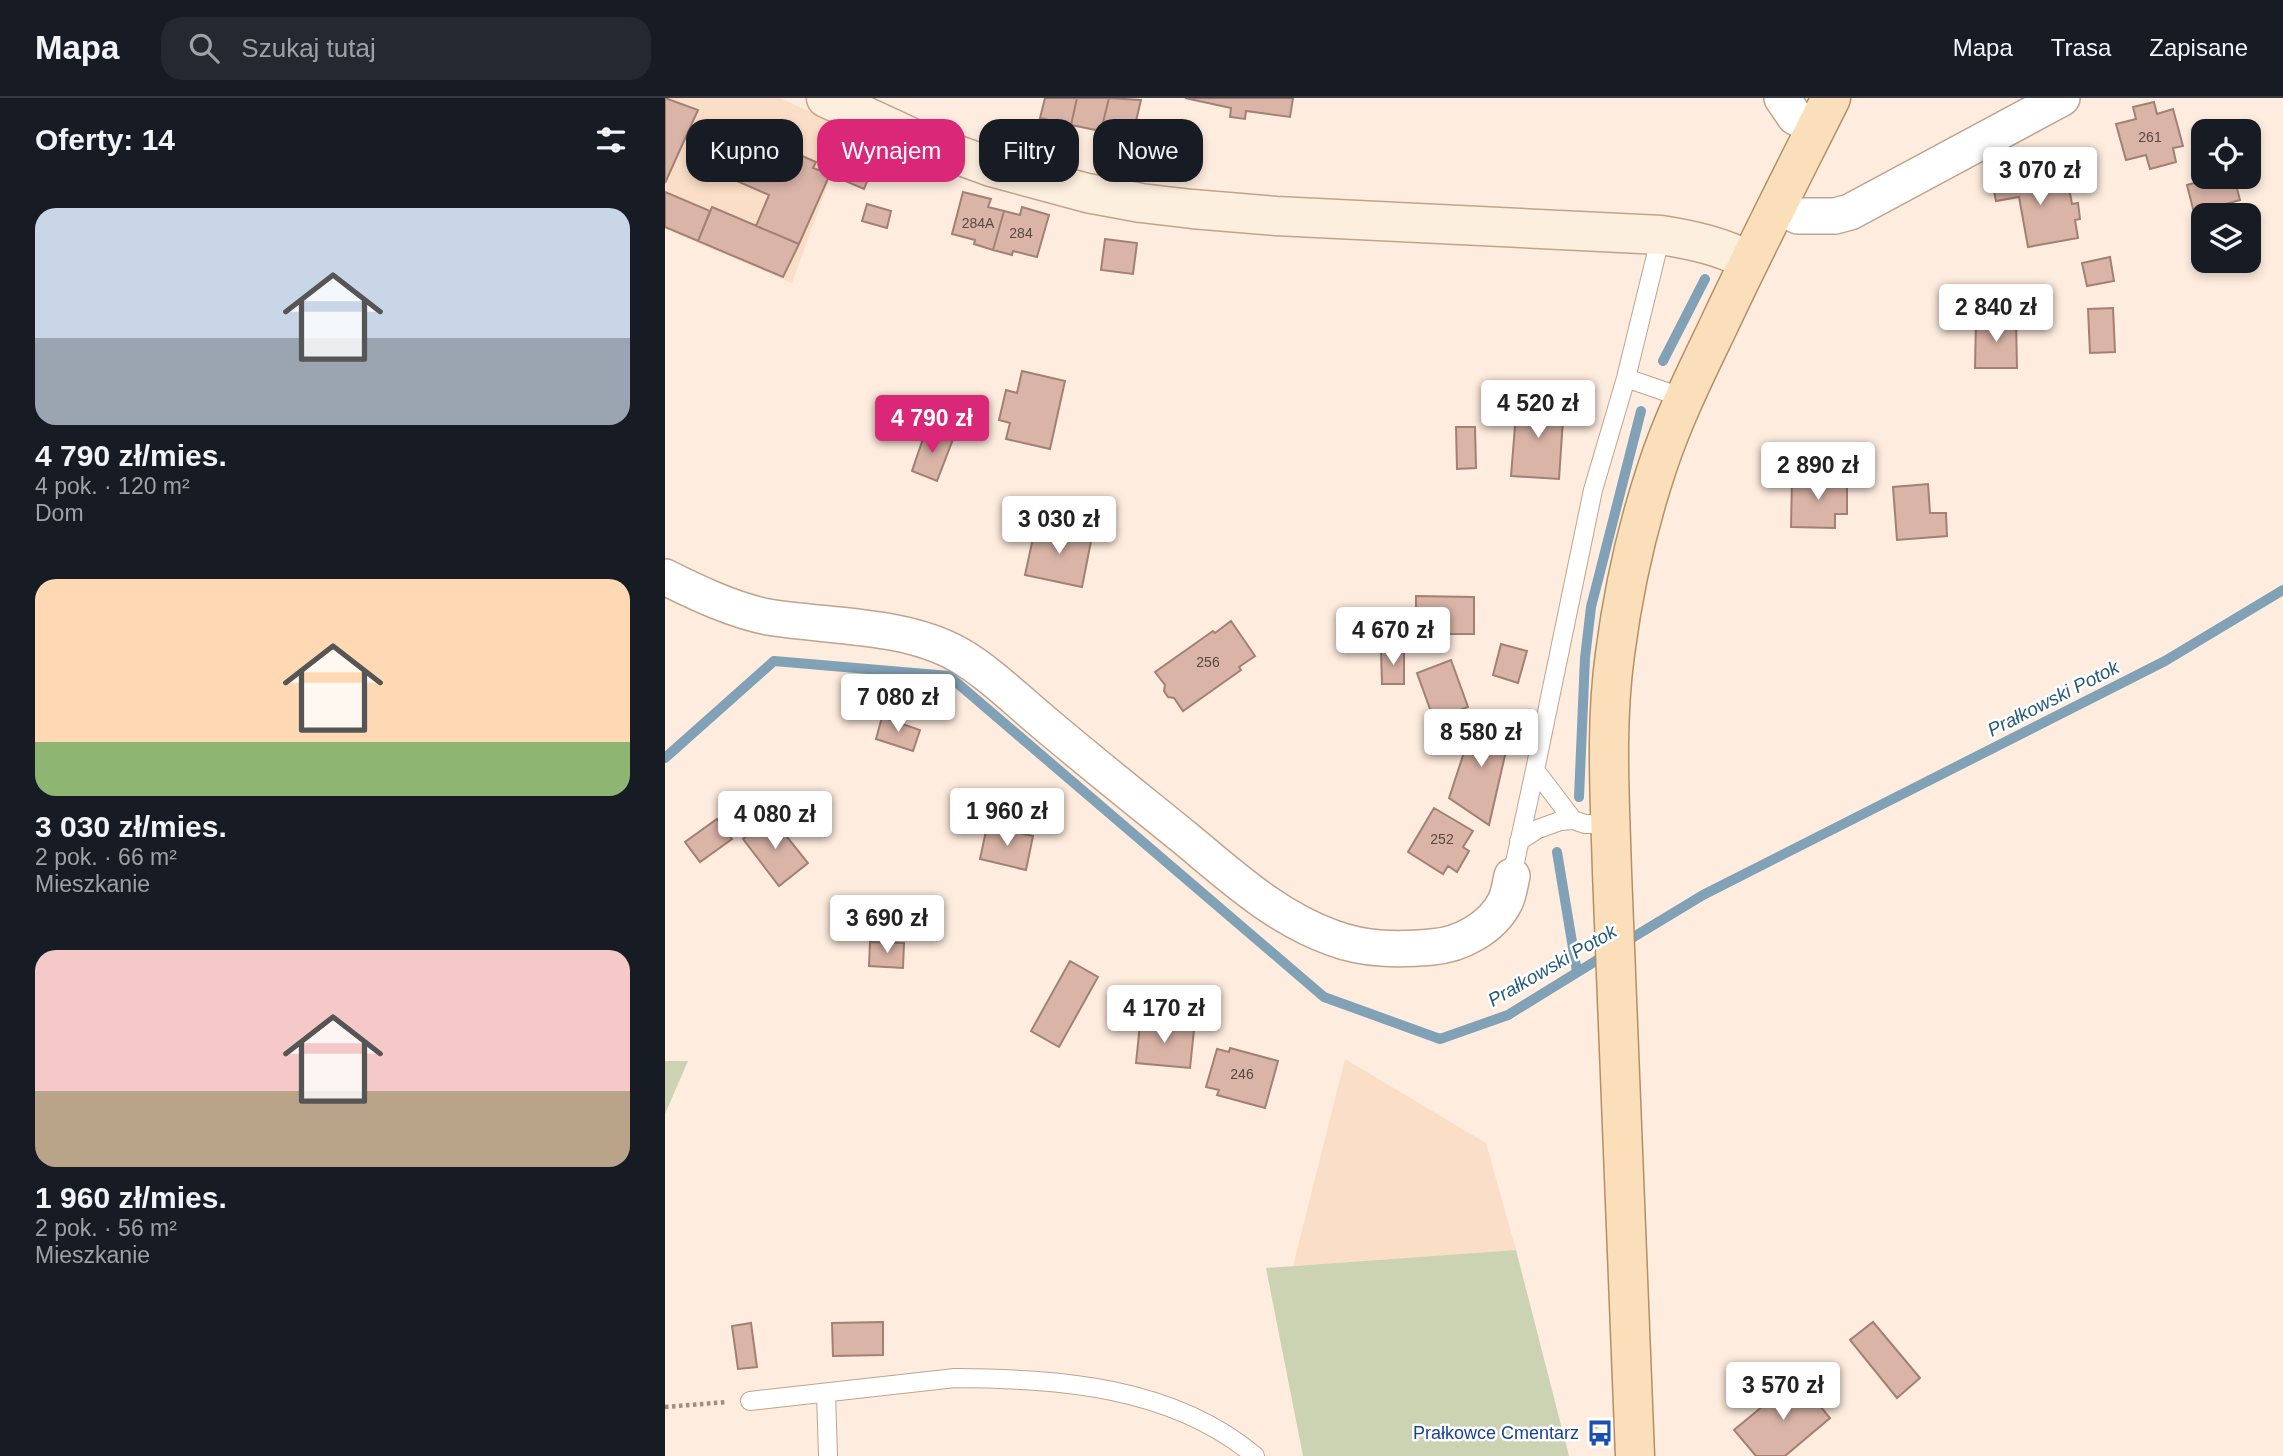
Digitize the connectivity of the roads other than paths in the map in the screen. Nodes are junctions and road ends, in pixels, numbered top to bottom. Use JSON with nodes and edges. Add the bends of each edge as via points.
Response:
{"nodes":[{"id":1,"x":826,"y":98,"type":"edge"},
{"id":2,"x":1782,"y":98,"type":"edge"},
{"id":3,"x":2062,"y":98,"type":"edge"},
{"id":4,"x":1823,"y":113,"type":"edge"},
{"id":5,"x":1776,"y":206,"type":"junction"},
{"id":6,"x":1661,"y":235,"type":"junction"},
{"id":7,"x":1749,"y":261,"type":"junction"},
{"id":8,"x":1626,"y":378,"type":"junction"},
{"id":9,"x":1684,"y":398,"type":"junction"},
{"id":10,"x":665,"y":577,"type":"edge"},
{"id":11,"x":1535,"y":770,"type":"junction"},
{"id":12,"x":1573,"y":820,"type":"junction"},
{"id":13,"x":1611,"y":824,"type":"junction"},
{"id":14,"x":1519,"y":841,"type":"junction"},
{"id":15,"x":1512,"y":876,"type":"joint"},
{"id":16,"x":826,"y":1393,"type":"junction"},
{"id":17,"x":750,"y":1401,"type":"road end"},
{"id":18,"x":828,"y":1456,"type":"edge"},
{"id":19,"x":1255,"y":1456,"type":"edge"},
{"id":20,"x":1635,"y":1456,"type":"edge"}],
"edges":[{"from":1,"to":6,"type":"street","via":[[917,140],[991,167],[1087,193],[1141,202],[1287,216]]},
{"from":2,"to":4,"type":"street","via":[[1795,117]]},
{"from":3,"to":5,"type":"street","via":[[1850,212],[1798,216]]},
{"from":4,"to":5,"type":"main road"},
{"from":5,"to":7,"type":"main road"},
{"from":6,"to":7,"type":"street","via":[[1711,245]]},
{"from":6,"to":8,"type":"lane"},
{"from":7,"to":9,"type":"main road"},
{"from":8,"to":9,"type":"lane"},
{"from":8,"to":11,"type":"lane","via":[[1593,490]]},
{"from":9,"to":13,"type":"main road","via":[[1657,468],[1624,599],[1611,712]]},
{"from":10,"to":15,"type":"street","via":[[699,595],[765,616],[911,635],[960,656],[1251,892],[1302,926],[1334,939],[1397,949],[1460,941],[1495,917],[1506,901]]},
{"from":11,"to":12,"type":"lane"},
{"from":11,"to":14,"type":"lane"},
{"from":12,"to":13,"type":"lane"},
{"from":12,"to":14,"type":"lane","via":[[1548,824]]},
{"from":13,"to":20,"type":"main road","via":[[1619,1017],[1618,1179]]},
{"from":14,"to":15,"type":"lane"},
{"from":16,"to":17,"type":"lane"},
{"from":16,"to":18,"type":"lane"},
{"from":16,"to":19,"type":"lane","via":[[955,1378],[1103,1389],[1191,1415]]}]}
